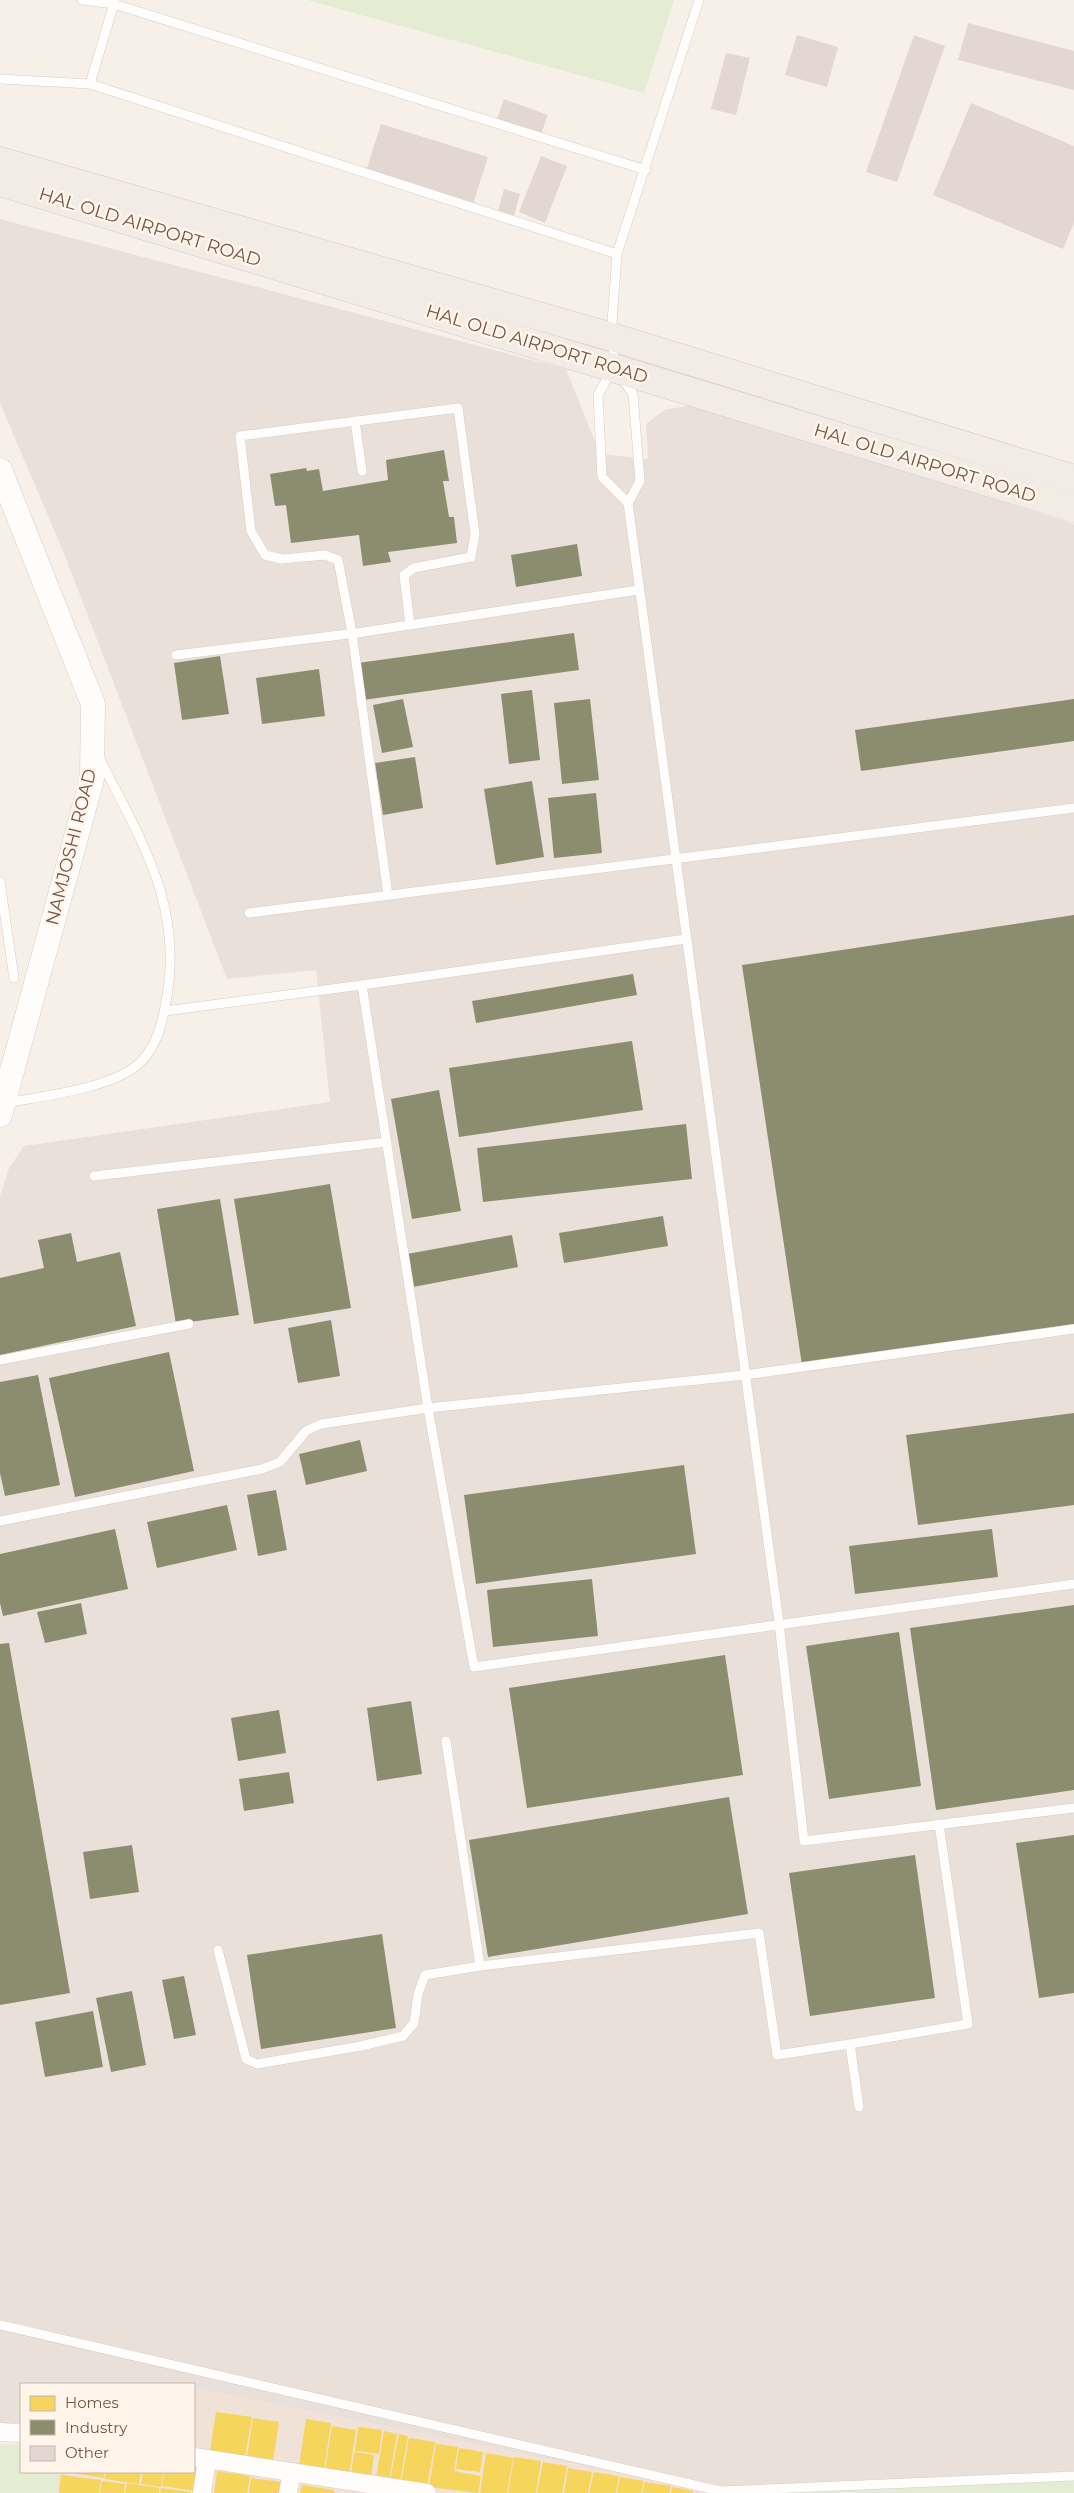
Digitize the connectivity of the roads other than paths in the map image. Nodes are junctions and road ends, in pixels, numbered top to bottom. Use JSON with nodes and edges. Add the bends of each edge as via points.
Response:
{"nodes":[{"id":1,"x":82,"y":0,"type":"edge"},
{"id":2,"x":699,"y":0,"type":"edge"},
{"id":3,"x":115,"y":2,"type":"edge"},
{"id":4,"x":0,"y":79,"type":"edge"},
{"id":5,"x":90,"y":84,"type":"junction"},
{"id":6,"x":0,"y":161,"type":"edge"},
{"id":7,"x":646,"y":170,"type":"junction"},
{"id":8,"x":0,"y":182,"type":"edge"},
{"id":9,"x":617,"y":254,"type":"junction"},
{"id":10,"x":612,"y":337,"type":"junction"},
{"id":11,"x":614,"y":368,"type":"junction"},
{"id":12,"x":355,"y":421,"type":"junction"},
{"id":13,"x":0,"y":470,"type":"edge"},
{"id":14,"x":362,"y":471,"type":"dead end"},
{"id":15,"x":1074,"y":479,"type":"edge"},
{"id":16,"x":628,"y":503,"type":"junction"},
{"id":17,"x":1074,"y":508,"type":"edge"},
{"id":18,"x":638,"y":590,"type":"junction"},
{"id":19,"x":410,"y":625,"type":"junction"},
{"id":20,"x":352,"y":633,"type":"junction"},
{"id":21,"x":176,"y":655,"type":"dead end"},
{"id":22,"x":94,"y":746,"type":"junction"},
{"id":23,"x":1074,"y":808,"type":"edge"},
{"id":24,"x":675,"y":858,"type":"junction"},
{"id":25,"x":0,"y":882,"type":"edge"},
{"id":26,"x":388,"y":895,"type":"junction"},
{"id":27,"x":248,"y":913,"type":"dead end"},
{"id":28,"x":686,"y":939,"type":"junction"},
{"id":29,"x":14,"y":978,"type":"dead end"},
{"id":30,"x":362,"y":985,"type":"junction"},
{"id":31,"x":165,"y":1011,"type":"junction"},
{"id":32,"x":1,"y":1110,"type":"edge"},
{"id":33,"x":387,"y":1142,"type":"junction"},
{"id":34,"x":94,"y":1176,"type":"dead end"},
{"id":35,"x":189,"y":1324,"type":"dead end"},
{"id":36,"x":1074,"y":1329,"type":"edge"},
{"id":37,"x":0,"y":1360,"type":"edge"},
{"id":38,"x":745,"y":1375,"type":"junction"},
{"id":39,"x":428,"y":1408,"type":"junction"},
{"id":40,"x":0,"y":1521,"type":"edge"},
{"id":41,"x":1074,"y":1584,"type":"edge"},
{"id":42,"x":779,"y":1623,"type":"junction"},
{"id":43,"x":446,"y":1741,"type":"dead end"},
{"id":44,"x":1074,"y":1808,"type":"edge"},
{"id":45,"x":939,"y":1824,"type":"junction"},
{"id":46,"x":218,"y":1950,"type":"dead end"},
{"id":47,"x":480,"y":1966,"type":"junction"},
{"id":48,"x":850,"y":2044,"type":"junction"},
{"id":49,"x":859,"y":2107,"type":"dead end"},
{"id":50,"x":0,"y":2325,"type":"edge"},
{"id":51,"x":0,"y":2432,"type":"edge"},
{"id":52,"x":20,"y":2433,"type":"edge"},
{"id":53,"x":200,"y":2458,"type":"edge"},
{"id":54,"x":292,"y":2472,"type":"junction"},
{"id":55,"x":1074,"y":2476,"type":"edge"},
{"id":56,"x":383,"y":2490,"type":"edge"},
{"id":57,"x":202,"y":2493,"type":"edge"},
{"id":58,"x":288,"y":2493,"type":"edge"},
{"id":59,"x":427,"y":2493,"type":"edge"}],
"edges":[{"from":1,"to":3,"type":"lane"},
{"from":2,"to":7,"type":"lane"},
{"from":3,"to":5,"type":"lane"},
{"from":3,"to":7,"type":"lane"},
{"from":4,"to":5,"type":"lane"},
{"from":5,"to":9,"type":"lane"},
{"from":6,"to":10,"type":"main road","name":"HAL OLD AIRPORT ROAD"},
{"from":7,"to":9,"type":"lane"},
{"from":8,"to":11,"type":"main road","name":"HAL OLD AIRPORT ROAD"},
{"from":9,"to":10,"type":"lane"},
{"from":10,"to":11,"type":"lane"},
{"from":10,"to":15,"type":"main road","name":"HAL OLD AIRPORT ROAD"},
{"from":11,"to":16,"type":"lane","via":[[633,394],[640,481]]},
{"from":11,"to":16,"type":"lane","via":[[598,395],[602,476]]},
{"from":11,"to":17,"type":"main road","name":"HAL OLD AIRPORT ROAD"},
{"from":12,"to":14,"type":"lane"},
{"from":12,"to":19,"type":"lane","via":[[458,408],[475,534],[474,548],[471,557],[414,568],[404,575]]},
{"from":12,"to":20,"type":"lane","via":[[240,436],[251,531],[265,555],[282,559],[325,555],[338,560]]},
{"from":13,"to":22,"type":"main road","name":"NAMJOSHI ROAD","via":[[93,704]]},
{"from":16,"to":18,"type":"lane"},
{"from":18,"to":19,"type":"lane"},
{"from":18,"to":24,"type":"lane"},
{"from":19,"to":20,"type":"lane"},
{"from":20,"to":21,"type":"lane"},
{"from":20,"to":26,"type":"lane"},
{"from":22,"to":31,"type":"lane","via":[[154,867],[166,906],[170,984]]},
{"from":22,"to":32,"type":"main road","name":"NAMJOSHI ROAD","via":[[92,779]]},
{"from":23,"to":24,"type":"lane"},
{"from":24,"to":26,"type":"lane"},
{"from":24,"to":28,"type":"lane"},
{"from":25,"to":29,"type":"lane"},
{"from":26,"to":27,"type":"lane"},
{"from":28,"to":30,"type":"lane"},
{"from":28,"to":38,"type":"lane"},
{"from":30,"to":31,"type":"lane"},
{"from":30,"to":33,"type":"lane"},
{"from":31,"to":32,"type":"lane","via":[[150,1051],[135,1067],[104,1083]]},
{"from":33,"to":34,"type":"lane"},
{"from":33,"to":39,"type":"lane"},
{"from":35,"to":37,"type":"lane"},
{"from":36,"to":38,"type":"lane"},
{"from":38,"to":39,"type":"lane"},
{"from":38,"to":42,"type":"lane"},
{"from":39,"to":40,"type":"lane","via":[[321,1424],[306,1432],[280,1462],[262,1469]]},
{"from":39,"to":42,"type":"lane","via":[[474,1667]]},
{"from":41,"to":42,"type":"lane"},
{"from":42,"to":45,"type":"lane","via":[[804,1840]]},
{"from":43,"to":47,"type":"lane"},
{"from":44,"to":45,"type":"lane"},
{"from":45,"to":48,"type":"lane","via":[[968,2024]]},
{"from":46,"to":47,"type":"lane","via":[[246,2058],[258,2064],[403,2036],[414,2023],[418,1994],[425,1975]]},
{"from":47,"to":48,"type":"lane","via":[[759,1933],[777,2055]]},
{"from":48,"to":49,"type":"lane"},
{"from":50,"to":55,"type":"lane","via":[[720,2491]]},
{"from":51,"to":52,"type":"street"},
{"from":53,"to":54,"type":"street"},
{"from":53,"to":57,"type":"street"},
{"from":54,"to":56,"type":"street"},
{"from":54,"to":58,"type":"street"},
{"from":56,"to":59,"type":"street"}]}
